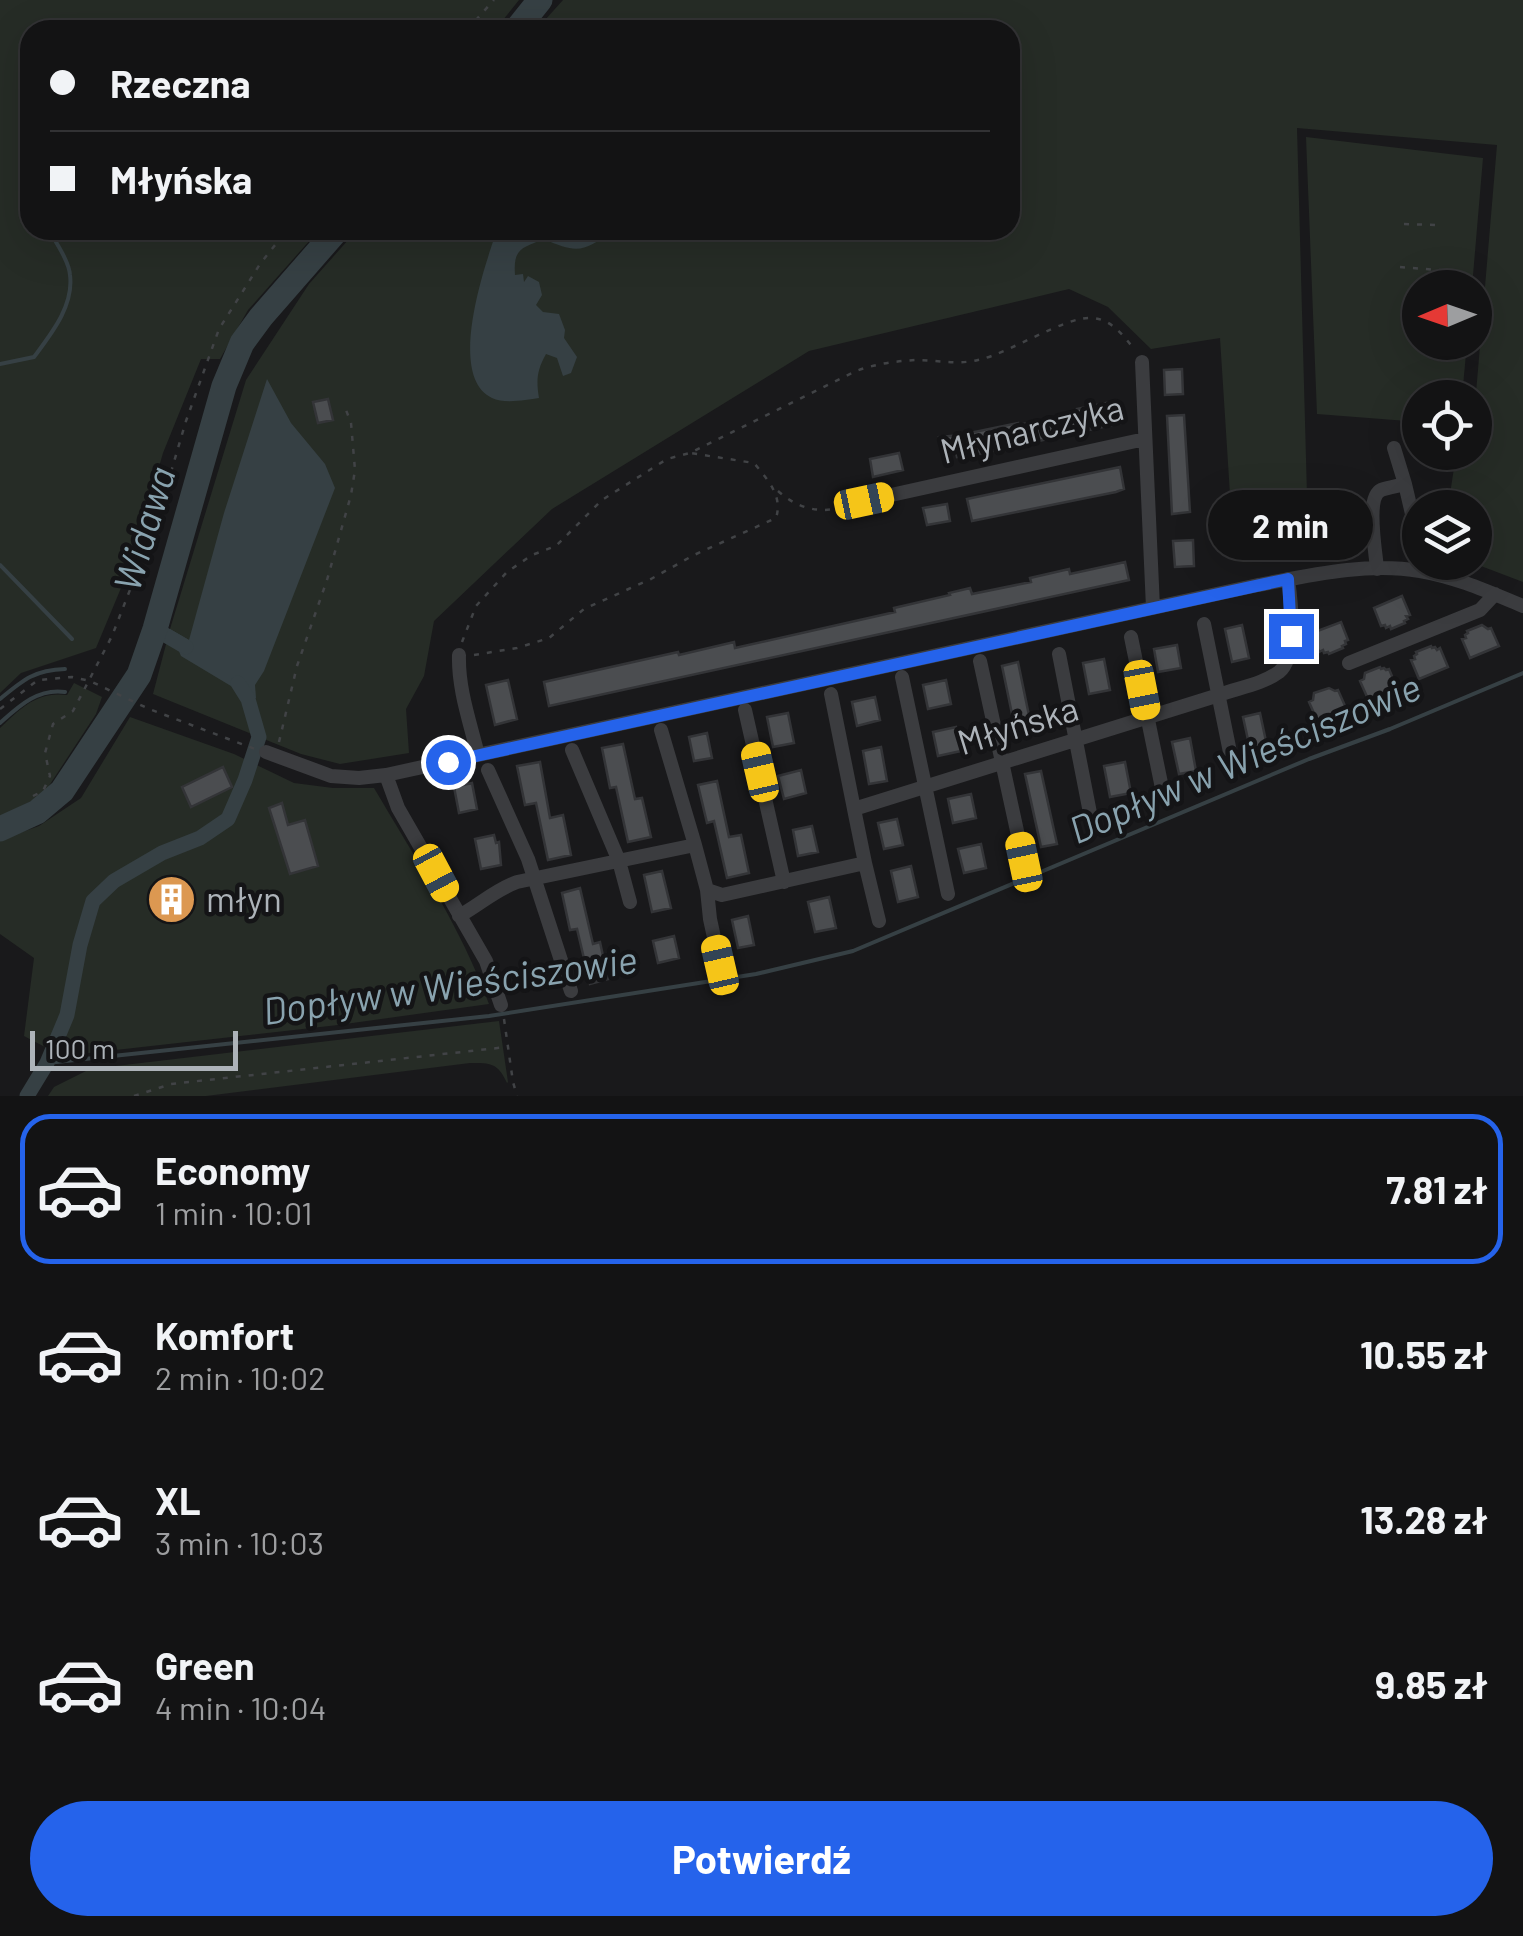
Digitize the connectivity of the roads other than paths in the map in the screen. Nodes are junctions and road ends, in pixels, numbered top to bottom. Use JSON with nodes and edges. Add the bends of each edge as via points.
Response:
{"nodes":[{"id":1,"x":1142,"y":362,"type":"road end"},
{"id":2,"x":1146,"y":439,"type":"junction"},
{"id":3,"x":1394,"y":448,"type":"dead end"},
{"id":4,"x":1405,"y":484,"type":"junction"},
{"id":5,"x":1406,"y":490,"type":"edge"},
{"id":6,"x":864,"y":501,"type":"road end"},
{"id":7,"x":1402,"y":568,"type":"edge"},
{"id":8,"x":1377,"y":569,"type":"junction"},
{"id":9,"x":1288,"y":579,"type":"junction"},
{"id":10,"x":1459,"y":580,"type":"edge"},
{"id":11,"x":1494,"y":594,"type":"junction"},
{"id":12,"x":1523,"y":606,"type":"edge"},
{"id":13,"x":1154,"y":608,"type":"junction"},
{"id":14,"x":1204,"y":624,"type":"dead end"},
{"id":15,"x":1131,"y":637,"type":"dead end"},
{"id":16,"x":1059,"y":654,"type":"dead end"},
{"id":17,"x":459,"y":655,"type":"road end"},
{"id":18,"x":980,"y":661,"type":"dead end"},
{"id":19,"x":1348,"y":663,"type":"dead end"},
{"id":20,"x":902,"y":678,"type":"dead end"},
{"id":21,"x":831,"y":694,"type":"dead end"},
{"id":22,"x":1219,"y":694,"type":"junction"},
{"id":23,"x":745,"y":710,"type":"dead end"},
{"id":24,"x":1147,"y":717,"type":"junction"},
{"id":25,"x":661,"y":730,"type":"dead end"},
{"id":26,"x":1076,"y":740,"type":"junction"},
{"id":27,"x":572,"y":750,"type":"dead end"},
{"id":28,"x":270,"y":754,"type":"road end"},
{"id":29,"x":478,"y":755,"type":"junction"},
{"id":30,"x":1232,"y":762,"type":"dead end"},
{"id":31,"x":1002,"y":763,"type":"junction"},
{"id":32,"x":488,"y":770,"type":"dead end"},
{"id":33,"x":386,"y":775,"type":"junction"},
{"id":34,"x":925,"y":787,"type":"junction"},
{"id":35,"x":1162,"y":788,"type":"dead end"},
{"id":36,"x":854,"y":809,"type":"junction"},
{"id":37,"x":1091,"y":818,"type":"dead end"},
{"id":38,"x":695,"y":845,"type":"junction"},
{"id":39,"x":619,"y":861,"type":"junction"},
{"id":40,"x":865,"y":862,"type":"junction"},
{"id":41,"x":1024,"y":862,"type":"dead end"},
{"id":42,"x":534,"y":878,"type":"junction"},
{"id":43,"x":784,"y":882,"type":"junction"},
{"id":44,"x":707,"y":890,"type":"junction"},
{"id":45,"x":948,"y":894,"type":"dead end"},
{"id":46,"x":630,"y":902,"type":"dead end"},
{"id":47,"x":459,"y":916,"type":"junction"},
{"id":48,"x":878,"y":921,"type":"dead end"},
{"id":49,"x":720,"y":965,"type":"dead end"},
{"id":50,"x":571,"y":991,"type":"dead end"},
{"id":51,"x":501,"y":1005,"type":"dead end"}],
"edges":[{"from":1,"to":2,"type":"street","name":"Młynarczyka"},
{"from":2,"to":6,"type":"street","name":"Młynarczyka"},
{"from":2,"to":13,"type":"street"},
{"from":3,"to":4,"type":"street"},
{"from":4,"to":5,"type":"street"},
{"from":4,"to":8,"type":"street","via":[[1374,497]]},
{"from":7,"to":8,"type":"street"},
{"from":8,"to":9,"type":"street"},
{"from":9,"to":13,"type":"street"},
{"from":9,"to":22,"type":"street","name":"Młyńska","via":[[1291,636],[1284,669]]},
{"from":10,"to":11,"type":"street"},
{"from":11,"to":12,"type":"street"},
{"from":11,"to":19,"type":"street","via":[[1480,610]]},
{"from":13,"to":29,"type":"street"},
{"from":14,"to":22,"type":"street"},
{"from":15,"to":24,"type":"street"},
{"from":16,"to":26,"type":"street"},
{"from":17,"to":29,"type":"street"},
{"from":18,"to":31,"type":"street"},
{"from":20,"to":34,"type":"street"},
{"from":21,"to":36,"type":"street"},
{"from":22,"to":24,"type":"street","name":"Młyńska"},
{"from":22,"to":30,"type":"street"},
{"from":23,"to":43,"type":"street"},
{"from":24,"to":26,"type":"street","name":"Młyńska"},
{"from":24,"to":35,"type":"street"},
{"from":25,"to":38,"type":"street"},
{"from":26,"to":31,"type":"street","name":"Młyńska"},
{"from":26,"to":37,"type":"street"},
{"from":27,"to":39,"type":"street"},
{"from":28,"to":33,"type":"street","via":[[331,776]]},
{"from":29,"to":33,"type":"street"},
{"from":31,"to":34,"type":"street","name":"Młyńska"},
{"from":31,"to":41,"type":"street"},
{"from":32,"to":42,"type":"street"},
{"from":33,"to":47,"type":"street"},
{"from":34,"to":36,"type":"street","name":"Młyńska"},
{"from":34,"to":45,"type":"street"},
{"from":36,"to":40,"type":"street"},
{"from":38,"to":39,"type":"street"},
{"from":38,"to":44,"type":"street"},
{"from":39,"to":42,"type":"street"},
{"from":39,"to":46,"type":"street"},
{"from":40,"to":43,"type":"street"},
{"from":40,"to":48,"type":"street"},
{"from":42,"to":47,"type":"street","via":[[506,886]]},
{"from":42,"to":50,"type":"street"},
{"from":43,"to":44,"type":"street","via":[[722,895]]},
{"from":44,"to":49,"type":"street"},
{"from":47,"to":51,"type":"street","via":[[486,961]]}]}
